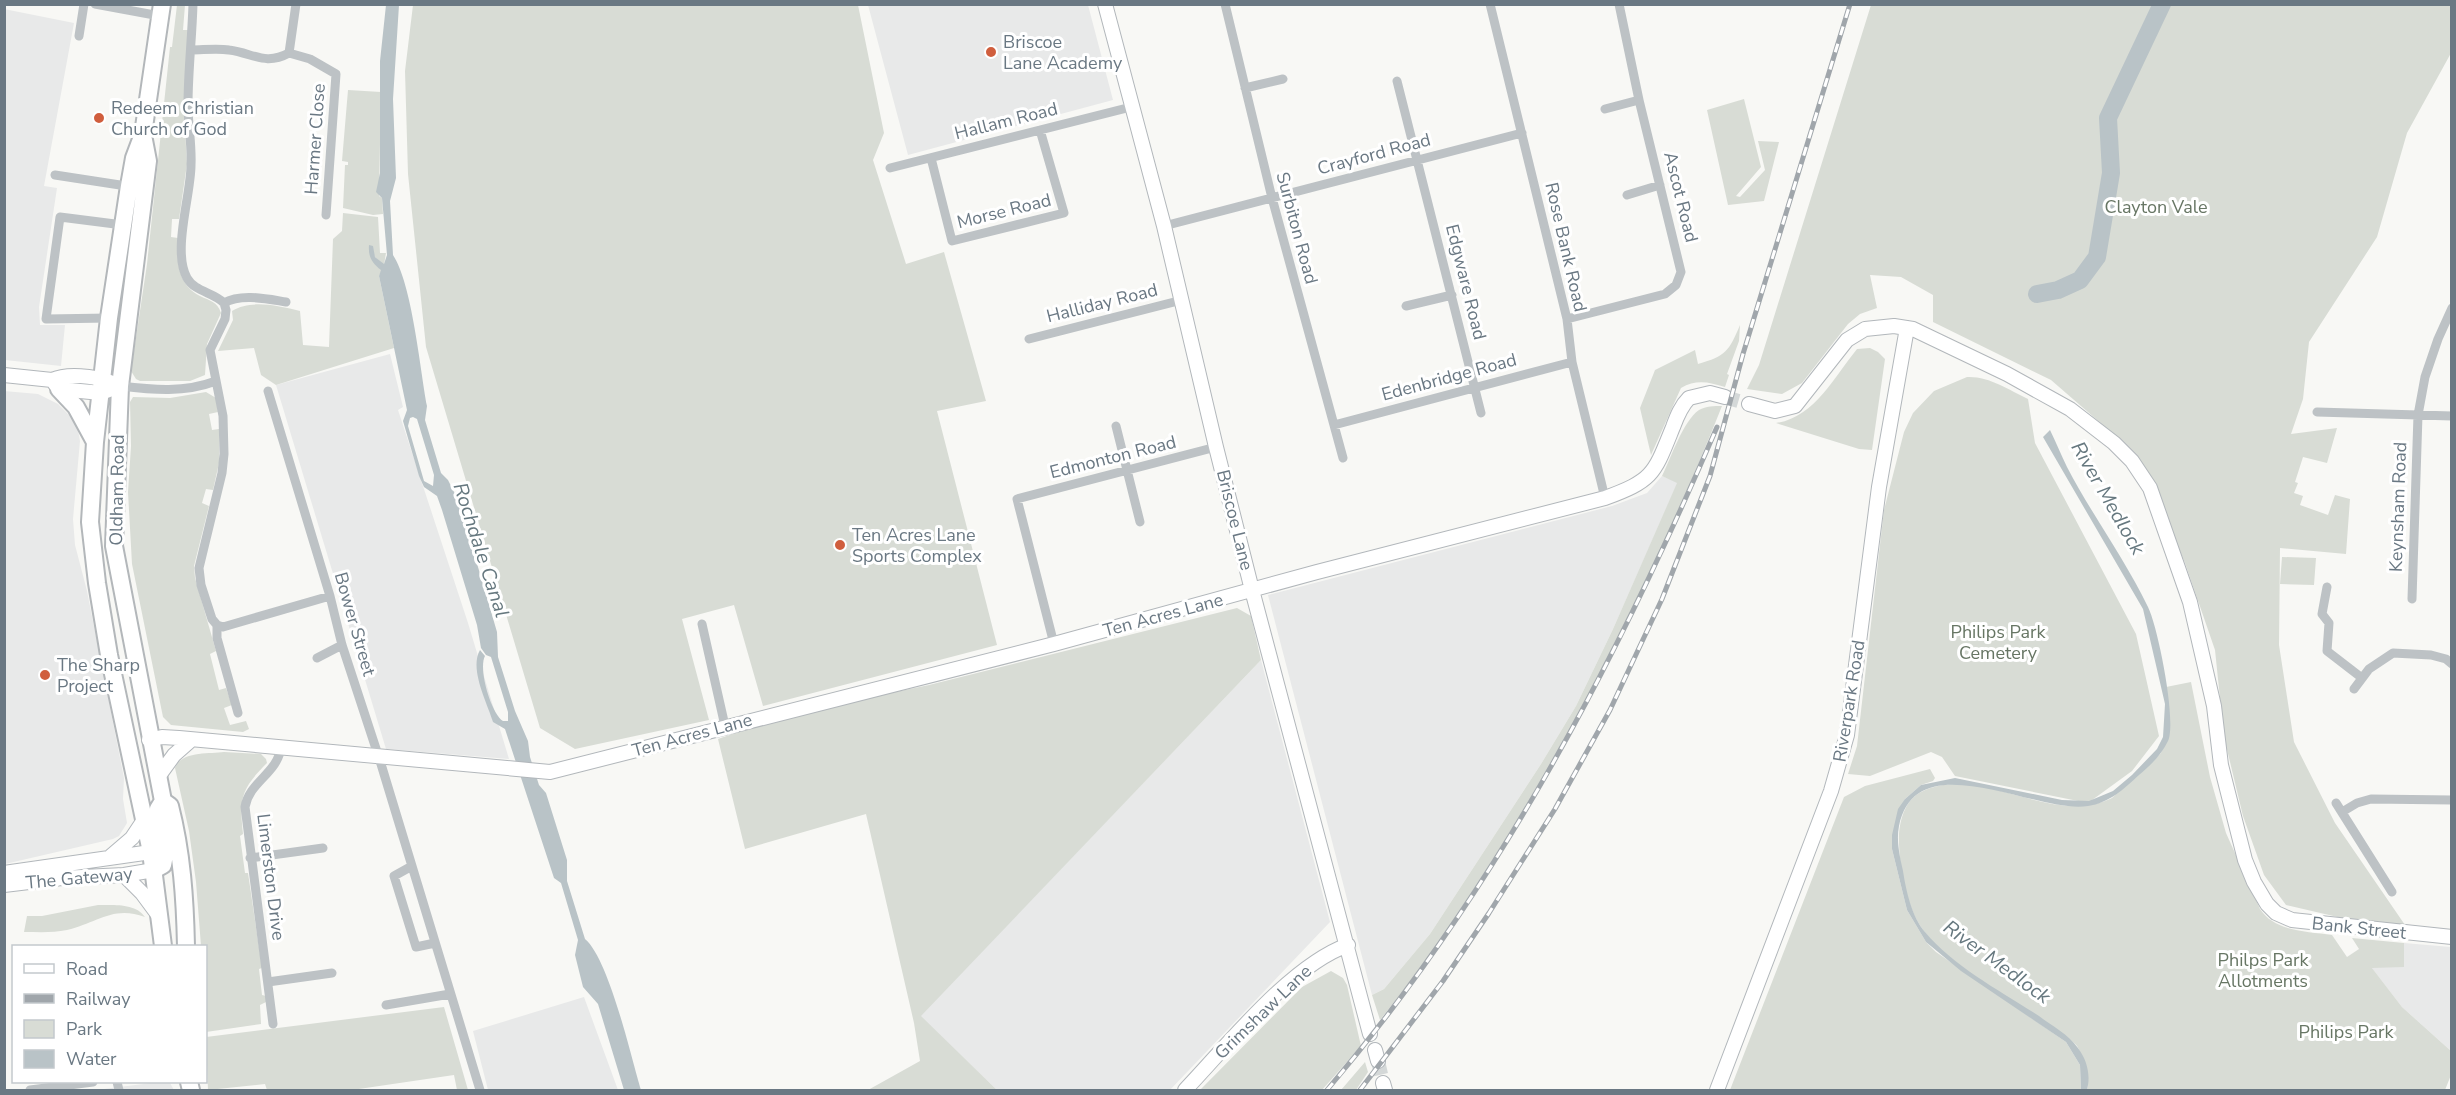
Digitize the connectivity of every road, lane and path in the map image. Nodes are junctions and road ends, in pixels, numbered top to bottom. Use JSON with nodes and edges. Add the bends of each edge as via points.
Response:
{"nodes":[{"id":1,"x":84,"y":4,"type":"edge"},
{"id":2,"x":95,"y":4,"type":"edge"},
{"id":3,"x":193,"y":4,"type":"edge"},
{"id":4,"x":296,"y":4,"type":"edge"},
{"id":5,"x":1105,"y":4,"type":"edge"},
{"id":6,"x":1225,"y":4,"type":"edge"},
{"id":7,"x":1490,"y":4,"type":"edge"},
{"id":8,"x":1619,"y":4,"type":"edge"},
{"id":9,"x":161,"y":10,"type":"edge"},
{"id":10,"x":79,"y":36,"type":"dead end"},
{"id":11,"x":191,"y":50,"type":"junction"},
{"id":12,"x":290,"y":53,"type":"junction"},
{"id":13,"x":1283,"y":79,"type":"dead end"},
{"id":14,"x":1396,"y":81,"type":"dead end"},
{"id":15,"x":1245,"y":88,"type":"junction"},
{"id":16,"x":1639,"y":100,"type":"junction"},
{"id":17,"x":1131,"y":107,"type":"junction"},
{"id":18,"x":1605,"y":109,"type":"dead end"},
{"id":19,"x":1040,"y":130,"type":"junction"},
{"id":20,"x":1522,"y":133,"type":"junction"},
{"id":21,"x":931,"y":158,"type":"junction"},
{"id":22,"x":1418,"y":160,"type":"junction"},
{"id":23,"x":890,"y":168,"type":"dead end"},
{"id":24,"x":55,"y":175,"type":"dead end"},
{"id":25,"x":1660,"y":185,"type":"junction"},
{"id":26,"x":137,"y":187,"type":"junction"},
{"id":27,"x":1627,"y":195,"type":"dead end"},
{"id":28,"x":1272,"y":198,"type":"junction"},
{"id":29,"x":326,"y":215,"type":"dead end"},
{"id":30,"x":123,"y":225,"type":"junction"},
{"id":31,"x":1164,"y":226,"type":"junction"},
{"id":32,"x":1452,"y":295,"type":"junction"},
{"id":33,"x":1182,"y":300,"type":"junction"},
{"id":34,"x":286,"y":302,"type":"dead end"},
{"id":35,"x":224,"y":303,"type":"junction"},
{"id":36,"x":1406,"y":306,"type":"dead end"},
{"id":37,"x":2451,"y":308,"type":"edge"},
{"id":38,"x":109,"y":318,"type":"junction"},
{"id":39,"x":1567,"y":319,"type":"junction"},
{"id":40,"x":1907,"y":328,"type":"junction"},
{"id":41,"x":1029,"y":339,"type":"dead end"},
{"id":42,"x":1572,"y":362,"type":"junction"},
{"id":43,"x":4,"y":375,"type":"edge"},
{"id":44,"x":216,"y":381,"type":"junction"},
{"id":45,"x":55,"y":385,"type":"junction"},
{"id":46,"x":102,"y":386,"type":"junction"},
{"id":47,"x":120,"y":386,"type":"junction"},
{"id":48,"x":1475,"y":388,"type":"junction"},
{"id":49,"x":268,"y":391,"type":"dead end"},
{"id":50,"x":1725,"y":397,"type":"tunnel mouth"},
{"id":51,"x":1749,"y":404,"type":"tunnel mouth"},
{"id":52,"x":2317,"y":412,"type":"dead end"},
{"id":53,"x":1481,"y":413,"type":"dead end"},
{"id":54,"x":2418,"y":415,"type":"junction"},
{"id":55,"x":2451,"y":416,"type":"edge"},
{"id":56,"x":1334,"y":425,"type":"junction"},
{"id":57,"x":1116,"y":426,"type":"dead end"},
{"id":58,"x":95,"y":442,"type":"junction"},
{"id":59,"x":1216,"y":447,"type":"junction"},
{"id":60,"x":1343,"y":458,"type":"dead end"},
{"id":61,"x":1128,"y":471,"type":"junction"},
{"id":62,"x":1605,"y":498,"type":"junction"},
{"id":63,"x":1140,"y":522,"type":"dead end"},
{"id":64,"x":2327,"y":587,"type":"dead end"},
{"id":65,"x":1252,"y":590,"type":"junction"},
{"id":66,"x":330,"y":596,"type":"junction"},
{"id":67,"x":2412,"y":599,"type":"dead end"},
{"id":68,"x":702,"y":624,"type":"dead end"},
{"id":69,"x":217,"y":625,"type":"junction"},
{"id":70,"x":1054,"y":644,"type":"junction"},
{"id":71,"x":342,"y":645,"type":"junction"},
{"id":72,"x":317,"y":658,"type":"dead end"},
{"id":73,"x":2451,"y":664,"type":"edge"},
{"id":74,"x":2362,"y":678,"type":"junction"},
{"id":75,"x":2354,"y":689,"type":"dead end"},
{"id":76,"x":238,"y":713,"type":"dead end"},
{"id":77,"x":725,"y":726,"type":"junction"},
{"id":78,"x":149,"y":740,"type":"junction"},
{"id":79,"x":191,"y":741,"type":"junction"},
{"id":80,"x":128,"y":745,"type":"junction"},
{"id":81,"x":281,"y":747,"type":"junction"},
{"id":82,"x":378,"y":755,"type":"junction"},
{"id":83,"x":158,"y":777,"type":"junction"},
{"id":84,"x":2451,"y":800,"type":"edge"},
{"id":85,"x":2336,"y":803,"type":"dead end"},
{"id":86,"x":2342,"y":812,"type":"junction"},
{"id":87,"x":144,"y":820,"type":"junction"},
{"id":88,"x":323,"y":848,"type":"dead end"},
{"id":89,"x":165,"y":850,"type":"junction"},
{"id":90,"x":110,"y":857,"type":"junction"},
{"id":91,"x":250,"y":858,"type":"junction"},
{"id":92,"x":412,"y":866,"type":"junction"},
{"id":93,"x":154,"y":870,"type":"junction"},
{"id":94,"x":4,"y":873,"type":"edge"},
{"id":95,"x":124,"y":875,"type":"junction"},
{"id":96,"x":4,"y":885,"type":"edge"},
{"id":97,"x":2392,"y":892,"type":"dead end"},
{"id":98,"x":159,"y":916,"type":"junction"},
{"id":99,"x":2451,"y":937,"type":"edge"},
{"id":100,"x":435,"y":944,"type":"junction"},
{"id":101,"x":163,"y":945,"type":"edge"},
{"id":102,"x":186,"y":945,"type":"edge"},
{"id":103,"x":1348,"y":945,"type":"junction"},
{"id":104,"x":332,"y":973,"type":"dead end"},
{"id":105,"x":268,"y":982,"type":"junction"},
{"id":106,"x":450,"y":994,"type":"junction"},
{"id":107,"x":386,"y":1005,"type":"dead end"},
{"id":108,"x":273,"y":1024,"type":"dead end"},
{"id":109,"x":1370,"y":1034,"type":"dead end"},
{"id":110,"x":85,"y":1083,"type":"edge"},
{"id":111,"x":30,"y":1090,"type":"edge"},
{"id":112,"x":480,"y":1090,"type":"edge"},
{"id":113,"x":1185,"y":1090,"type":"edge"},
{"id":114,"x":1717,"y":1090,"type":"edge"}],
"edges":[{"from":1,"to":10,"type":"street"},
{"from":2,"to":9,"type":"street"},
{"from":3,"to":11,"type":"street"},
{"from":4,"to":12,"type":"street"},
{"from":5,"to":17,"type":"street","name":"Briscoe Lane"},
{"from":6,"to":15,"type":"street","name":"Surbiton Road"},
{"from":7,"to":20,"type":"street","name":"Rose Bank Road"},
{"from":8,"to":16,"type":"street","name":"Ascot Road"},
{"from":9,"to":26,"type":"highway","name":"Oldham Road","via":[[143,134],[148,161]]},
{"from":11,"to":12,"type":"street","via":[[227,49],[262,59],[280,59]]},
{"from":11,"to":35,"type":"street","via":[[191,167],[184,217],[183,270],[192,285]]},
{"from":12,"to":29,"type":"street","name":"Harmer Close","via":[[336,74]]},
{"from":13,"to":15,"type":"street"},
{"from":14,"to":22,"type":"street","name":"Edgware Road"},
{"from":15,"to":28,"type":"street","name":"Surbiton Road"},
{"from":16,"to":18,"type":"street"},
{"from":16,"to":25,"type":"street","name":"Ascot Road"},
{"from":17,"to":19,"type":"street","name":"Hallam Road"},
{"from":17,"to":31,"type":"street","name":"Briscoe Lane"},
{"from":19,"to":21,"type":"street","name":"Hallam Road"},
{"from":19,"to":21,"type":"street","name":"Morse Road","via":[[1064,213],[952,241]]},
{"from":20,"to":22,"type":"street","name":"Crayford Road"},
{"from":20,"to":39,"type":"street","name":"Rose Bank Road"},
{"from":21,"to":23,"type":"street","name":"Hallam Road"},
{"from":22,"to":28,"type":"street","name":"Crayford Road"},
{"from":22,"to":32,"type":"street","name":"Edgware Road"},
{"from":24,"to":26,"type":"street"},
{"from":25,"to":27,"type":"street"},
{"from":25,"to":39,"type":"street","name":"Ascot Road","via":[[1682,272],[1676,285],[1665,294]]},
{"from":26,"to":30,"type":"highway","name":"Oldham Road"},
{"from":26,"to":47,"type":"highway","name":"Oldham Road"},
{"from":28,"to":31,"type":"street","name":"Crayford Road"},
{"from":28,"to":56,"type":"street","name":"Surbiton Road"},
{"from":30,"to":38,"type":"highway","name":"Oldham Road"},
{"from":30,"to":38,"type":"street","via":[[60,217],[46,319]]},
{"from":31,"to":33,"type":"street","name":"Briscoe Lane"},
{"from":32,"to":36,"type":"street"},
{"from":32,"to":48,"type":"street","name":"Edgware Road"},
{"from":33,"to":41,"type":"street","name":"Halliday Road"},
{"from":33,"to":59,"type":"street","name":"Briscoe Lane"},
{"from":34,"to":35,"type":"street","via":[[232,298]]},
{"from":35,"to":44,"type":"street","via":[[225,319],[210,350]]},
{"from":37,"to":54,"type":"street","name":"Keynsham Road","via":[[2425,377]]},
{"from":38,"to":46,"type":"highway","name":"Oldham Road"},
{"from":39,"to":42,"type":"street","name":"Rose Bank Road"},
{"from":40,"to":51,"type":"street","via":[[1874,326],[1857,332],[1838,349],[1795,406],[1775,411]]},
{"from":40,"to":99,"type":"street","name":"Bank Street","via":[[2007,374],[2070,409],[2114,443],[2142,474],[2190,602],[2214,706],[2221,765],[2246,860],[2259,893],[2270,907],[2292,920]]},
{"from":40,"to":114,"type":"street","name":"Riverpark Road","via":[[1879,488],[1844,747],[1807,857]]},
{"from":42,"to":48,"type":"street","name":"Edenbridge Road"},
{"from":42,"to":62,"type":"street","name":"Rose Bank Road"},
{"from":43,"to":45,"type":"street"},
{"from":44,"to":47,"type":"street","via":[[187,390]]},
{"from":44,"to":69,"type":"street","via":[[223,416],[224,454],[199,568],[207,604]]},
{"from":45,"to":46,"type":"street"},
{"from":45,"to":58,"type":"highway","via":[[76,407]]},
{"from":46,"to":47,"type":"street"},
{"from":46,"to":58,"type":"highway","name":"Oldham Road"},
{"from":47,"to":78,"type":"highway","name":"Oldham Road","via":[[114,546]]},
{"from":48,"to":53,"type":"street","name":"Edgware Road"},
{"from":48,"to":56,"type":"street","name":"Edenbridge Road"},
{"from":49,"to":66,"type":"street","name":"Bower Street"},
{"from":50,"to":62,"type":"street","name":"Ten Acres Lane","via":[[1710,393],[1689,398],[1679,411],[1649,477]]},
{"from":52,"to":54,"type":"street"},
{"from":54,"to":55,"type":"street"},
{"from":54,"to":67,"type":"street","name":"Keynsham Road"},
{"from":56,"to":60,"type":"street","name":"Surbiton Road"},
{"from":57,"to":61,"type":"street"},
{"from":58,"to":80,"type":"highway","name":"Oldham Road","via":[[90,522],[93,557]]},
{"from":59,"to":61,"type":"street","name":"Edmonton Road"},
{"from":59,"to":65,"type":"street","name":"Briscoe Lane"},
{"from":61,"to":63,"type":"street"},
{"from":61,"to":70,"type":"street","name":"Edmonton Road","via":[[1017,499]]},
{"from":62,"to":65,"type":"street","name":"Ten Acres Lane"},
{"from":64,"to":74,"type":"street","via":[[2322,614],[2329,623],[2327,651]]},
{"from":65,"to":70,"type":"street","name":"Ten Acres Lane"},
{"from":65,"to":103,"type":"street","name":"Briscoe Lane"},
{"from":66,"to":69,"type":"street","via":[[223,627]]},
{"from":66,"to":71,"type":"street","name":"Bower Street"},
{"from":68,"to":77,"type":"street"},
{"from":69,"to":76,"type":"street","via":[[217,638]]},
{"from":70,"to":77,"type":"street","name":"Ten Acres Lane"},
{"from":71,"to":72,"type":"street"},
{"from":71,"to":82,"type":"street","name":"Bower Street"},
{"from":73,"to":74,"type":"street","via":[[2431,655],[2393,653]]},
{"from":74,"to":75,"type":"street"},
{"from":77,"to":82,"type":"street","name":"Ten Acres Lane","via":[[550,772]]},
{"from":78,"to":79,"type":"street","via":[[162,737]]},
{"from":78,"to":80,"type":"highway"},
{"from":78,"to":83,"type":"highway","name":"Oldham Road"},
{"from":79,"to":81,"type":"street"},
{"from":79,"to":83,"type":"street","via":[[174,755]]},
{"from":80,"to":87,"type":"highway","name":"Oldham Road"},
{"from":81,"to":82,"type":"street"},
{"from":81,"to":91,"type":"street","name":"Limerston Drive","via":[[274,768],[246,799]]},
{"from":82,"to":92,"type":"street","name":"Bower Street"},
{"from":83,"to":89,"type":"highway","name":"Oldham Road","via":[[163,801],[158,809]]},
{"from":84,"to":86,"type":"street","via":[[2371,799]]},
{"from":85,"to":86,"type":"street"},
{"from":86,"to":97,"type":"street"},
{"from":87,"to":89,"type":"highway","name":"Oldham Road"},
{"from":87,"to":90,"type":"street","via":[[132,838]]},
{"from":88,"to":91,"type":"street"},
{"from":89,"to":90,"type":"street","name":"The Gateway"},
{"from":89,"to":93,"type":"highway","name":"Oldham Road"},
{"from":89,"to":102,"type":"highway","name":"Oldham Road","via":[[184,882]]},
{"from":90,"to":94,"type":"street","name":"The Gateway"},
{"from":91,"to":105,"type":"street","name":"Limerston Drive"},
{"from":92,"to":100,"type":"street","name":"Bower Street"},
{"from":92,"to":100,"type":"street","via":[[394,876],[416,947]]},
{"from":93,"to":95,"type":"street","name":"The Gateway"},
{"from":93,"to":98,"type":"highway","name":"Oldham Road"},
{"from":95,"to":96,"type":"street","name":"The Gateway"},
{"from":95,"to":98,"type":"street"},
{"from":98,"to":101,"type":"highway","name":"Oldham Road"},
{"from":100,"to":106,"type":"street","name":"Bower Street"},
{"from":103,"to":109,"type":"street","name":"Briscoe Lane"},
{"from":103,"to":113,"type":"street","name":"Grimshaw Lane","via":[[1312,963],[1286,986]]},
{"from":104,"to":105,"type":"street"},
{"from":105,"to":108,"type":"street","name":"Limerston Drive"},
{"from":106,"to":107,"type":"street"},
{"from":106,"to":112,"type":"street","name":"Bower Street"},
{"from":110,"to":111,"type":"street"}]}
